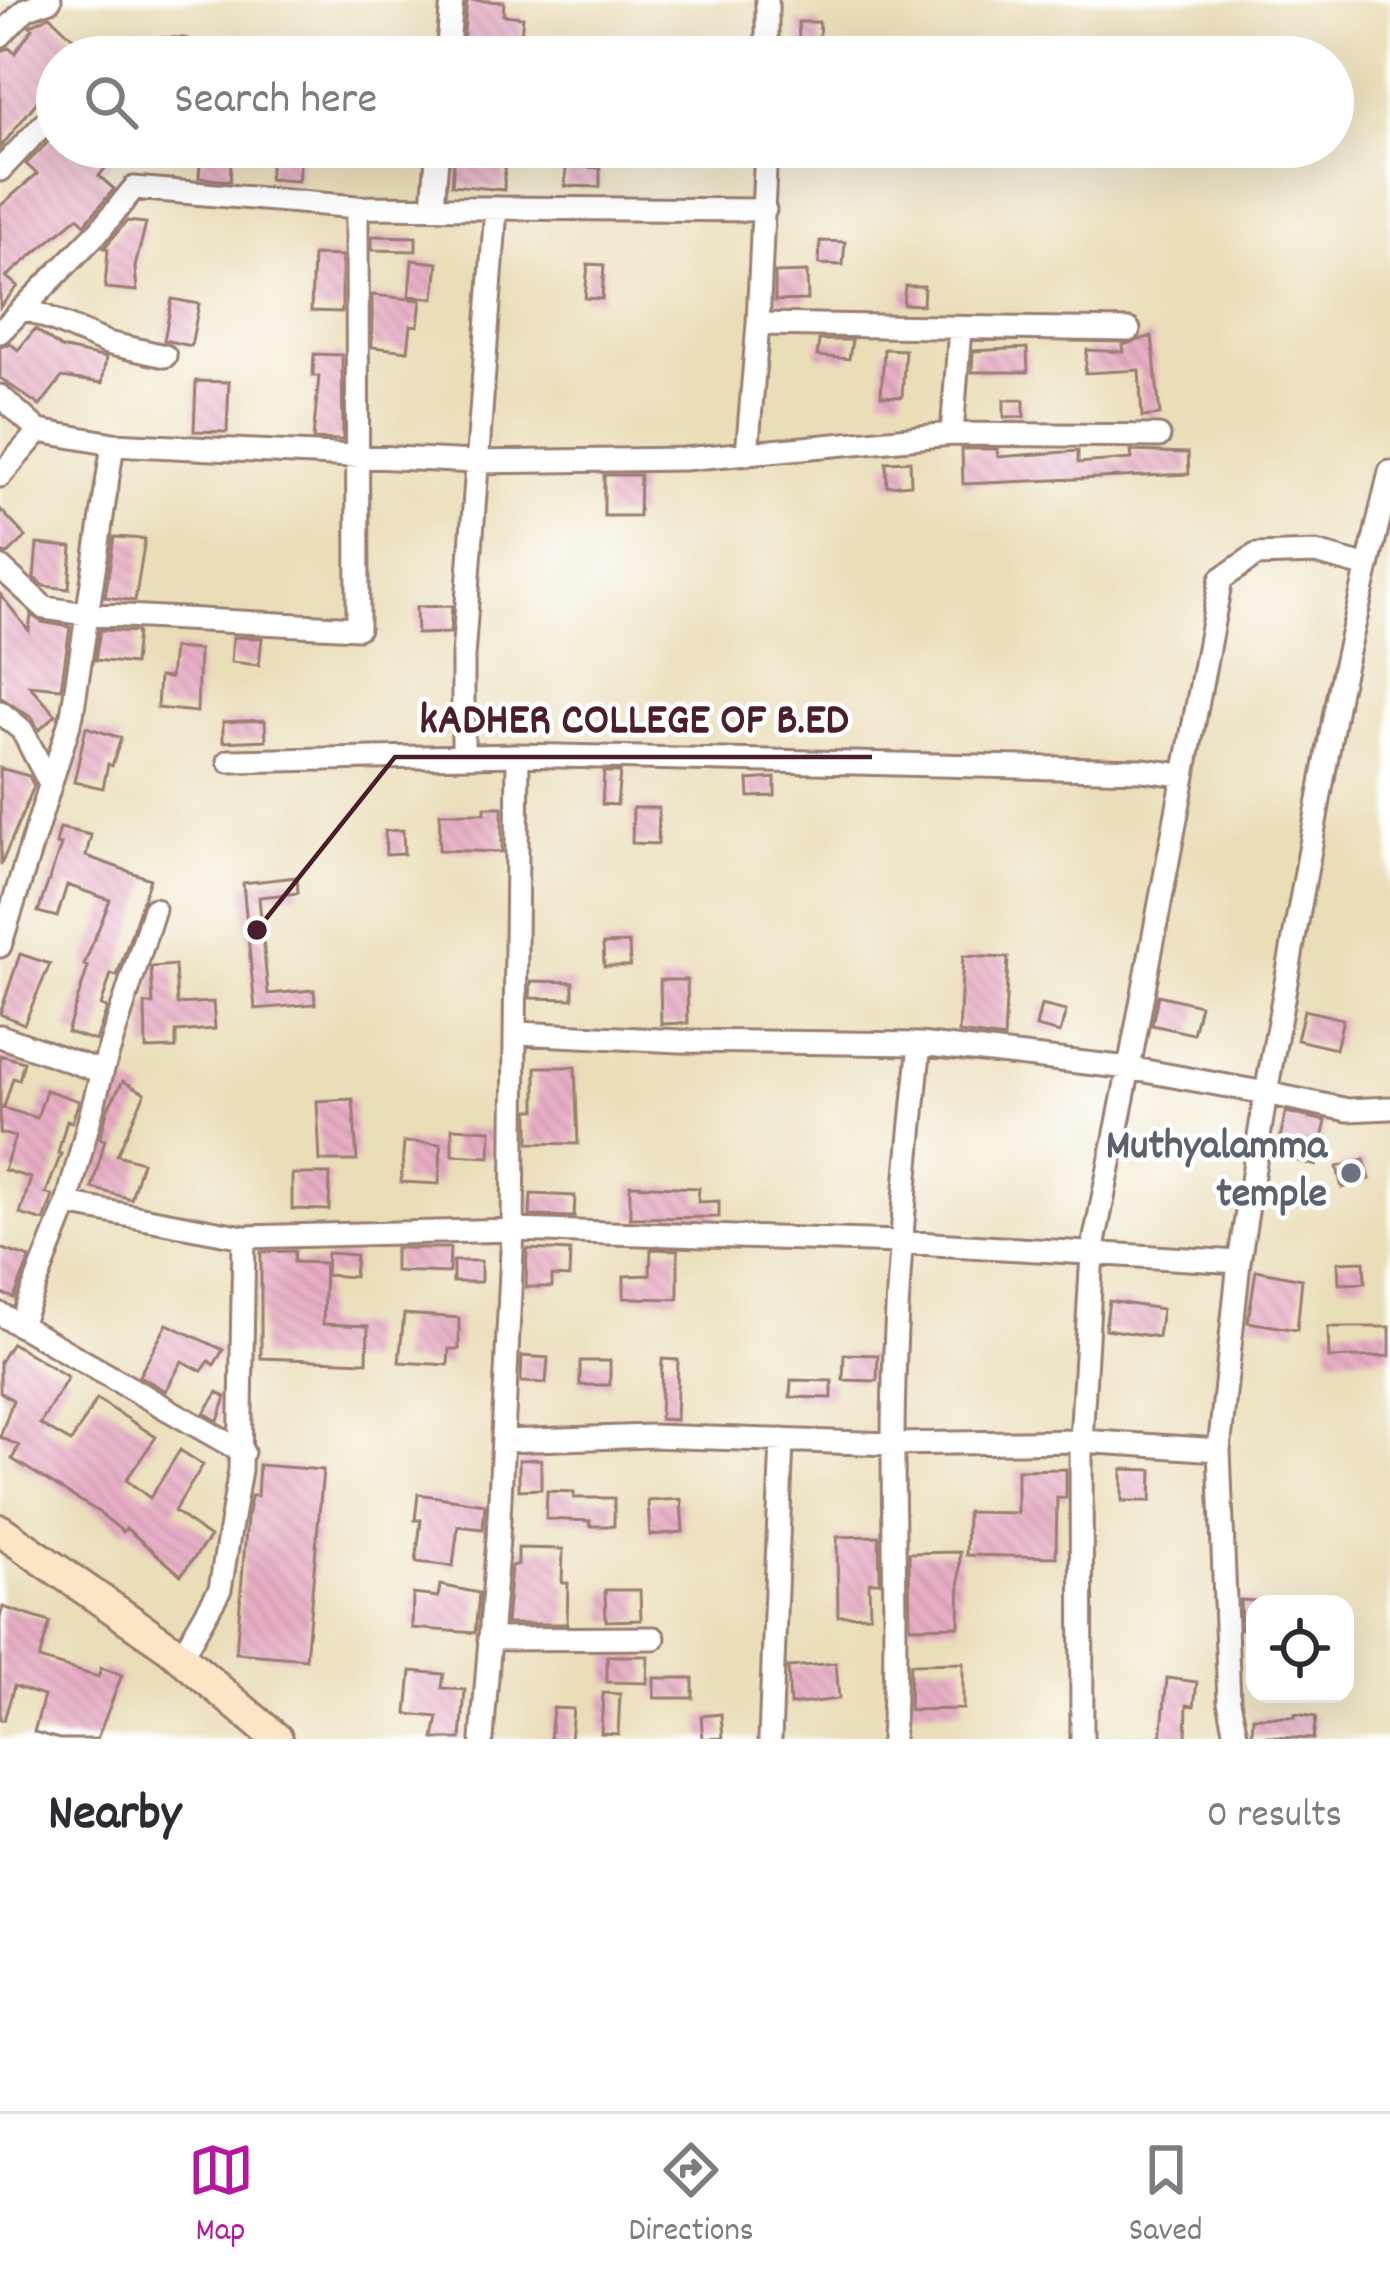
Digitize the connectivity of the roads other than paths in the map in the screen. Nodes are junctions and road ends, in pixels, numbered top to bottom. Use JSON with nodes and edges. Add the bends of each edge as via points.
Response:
{"nodes":[{"id":1,"x":50,"y":0,"type":"edge"},
{"id":2,"x":452,"y":0,"type":"edge"},
{"id":3,"x":767,"y":0,"type":"edge"},
{"id":4,"x":0,"y":36,"type":"edge"},
{"id":5,"x":449,"y":36,"type":"edge"},
{"id":6,"x":766,"y":36,"type":"edge"},
{"id":7,"x":36,"y":131,"type":"edge"},
{"id":8,"x":2,"y":164,"type":"edge"},
{"id":9,"x":437,"y":168,"type":"edge"},
{"id":10,"x":766,"y":168,"type":"edge"},
{"id":11,"x":434,"y":205,"type":"junction"},
{"id":12,"x":356,"y":207,"type":"junction"},
{"id":13,"x":496,"y":208,"type":"junction"},
{"id":14,"x":765,"y":210,"type":"junction"},
{"id":15,"x":25,"y":308,"type":"junction"},
{"id":16,"x":758,"y":324,"type":"junction"},
{"id":17,"x":960,"y":328,"type":"junction"},
{"id":18,"x":1130,"y":330,"type":"dead end"},
{"id":19,"x":0,"y":332,"type":"edge"},
{"id":20,"x":165,"y":356,"type":"dead end"},
{"id":21,"x":0,"y":396,"type":"edge"},
{"id":22,"x":40,"y":431,"type":"junction"},
{"id":23,"x":952,"y":434,"type":"junction"},
{"id":24,"x":1159,"y":436,"type":"dead end"},
{"id":25,"x":113,"y":444,"type":"junction"},
{"id":26,"x":747,"y":454,"type":"junction"},
{"id":27,"x":357,"y":455,"type":"junction"},
{"id":28,"x":475,"y":462,"type":"junction"},
{"id":29,"x":1390,"y":472,"type":"edge"},
{"id":30,"x":0,"y":476,"type":"edge"},
{"id":31,"x":0,"y":567,"type":"edge"},
{"id":32,"x":1368,"y":567,"type":"junction"},
{"id":33,"x":86,"y":614,"type":"junction"},
{"id":34,"x":0,"y":712,"type":"edge"},
{"id":35,"x":518,"y":755,"type":"junction"},
{"id":36,"x":463,"y":756,"type":"junction"},
{"id":37,"x":229,"y":761,"type":"dead end"},
{"id":38,"x":1182,"y":776,"type":"junction"},
{"id":39,"x":50,"y":784,"type":"junction"},
{"id":40,"x":154,"y":909,"type":"dead end"},
{"id":41,"x":1,"y":936,"type":"edge"},
{"id":42,"x":518,"y":1033,"type":"junction"},
{"id":43,"x":0,"y":1036,"type":"edge"},
{"id":44,"x":920,"y":1045,"type":"junction"},
{"id":45,"x":1129,"y":1069,"type":"junction"},
{"id":46,"x":102,"y":1072,"type":"junction"},
{"id":47,"x":1266,"y":1093,"type":"junction"},
{"id":48,"x":1390,"y":1108,"type":"edge"},
{"id":49,"x":67,"y":1204,"type":"junction"},
{"id":50,"x":513,"y":1230,"type":"junction"},
{"id":51,"x":244,"y":1237,"type":"junction"},
{"id":52,"x":900,"y":1241,"type":"junction"},
{"id":53,"x":1092,"y":1252,"type":"junction"},
{"id":54,"x":1239,"y":1262,"type":"junction"},
{"id":55,"x":10,"y":1319,"type":"edge"},
{"id":56,"x":782,"y":1440,"type":"junction"},
{"id":57,"x":502,"y":1441,"type":"junction"},
{"id":58,"x":1082,"y":1441,"type":"junction"},
{"id":59,"x":893,"y":1444,"type":"junction"},
{"id":60,"x":1219,"y":1450,"type":"junction"},
{"id":61,"x":243,"y":1452,"type":"junction"},
{"id":62,"x":0,"y":1530,"type":"edge"},
{"id":63,"x":654,"y":1637,"type":"dead end"},
{"id":64,"x":489,"y":1639,"type":"junction"},
{"id":65,"x":181,"y":1657,"type":"junction"},
{"id":66,"x":277,"y":1739,"type":"edge"},
{"id":67,"x":482,"y":1739,"type":"edge"},
{"id":68,"x":770,"y":1739,"type":"edge"},
{"id":69,"x":892,"y":1739,"type":"edge"},
{"id":70,"x":1082,"y":1739,"type":"edge"},
{"id":71,"x":1237,"y":1739,"type":"edge"}],
"edges":[{"from":1,"to":4,"type":"street","via":[[26,9]]},
{"from":2,"to":5,"type":"street"},
{"from":3,"to":6,"type":"street"},
{"from":7,"to":8,"type":"street"},
{"from":9,"to":11,"type":"street"},
{"from":10,"to":14,"type":"street"},
{"from":11,"to":12,"type":"street"},
{"from":11,"to":13,"type":"street"},
{"from":12,"to":15,"type":"street","via":[[134,188]]},
{"from":12,"to":27,"type":"street"},
{"from":13,"to":14,"type":"street"},
{"from":13,"to":28,"type":"street"},
{"from":14,"to":16,"type":"street"},
{"from":15,"to":19,"type":"street"},
{"from":15,"to":20,"type":"street","via":[[107,343]]},
{"from":16,"to":17,"type":"street"},
{"from":16,"to":26,"type":"street"},
{"from":17,"to":18,"type":"street"},
{"from":17,"to":23,"type":"street"},
{"from":21,"to":22,"type":"street"},
{"from":22,"to":25,"type":"street"},
{"from":22,"to":30,"type":"street"},
{"from":23,"to":24,"type":"street"},
{"from":23,"to":26,"type":"street"},
{"from":25,"to":27,"type":"street"},
{"from":25,"to":33,"type":"street"},
{"from":26,"to":28,"type":"street"},
{"from":27,"to":28,"type":"street"},
{"from":27,"to":33,"type":"street","via":[[358,628]]},
{"from":28,"to":36,"type":"street"},
{"from":29,"to":32,"type":"street"},
{"from":31,"to":33,"type":"street","via":[[46,608]]},
{"from":32,"to":38,"type":"street","via":[[1316,554],[1256,555],[1221,579]]},
{"from":32,"to":47,"type":"street"},
{"from":33,"to":39,"type":"street","via":[[72,715]]},
{"from":34,"to":39,"type":"street","via":[[22,730]]},
{"from":35,"to":36,"type":"street"},
{"from":35,"to":38,"type":"street"},
{"from":35,"to":42,"type":"street"},
{"from":36,"to":37,"type":"street"},
{"from":38,"to":45,"type":"street"},
{"from":39,"to":41,"type":"street"},
{"from":40,"to":46,"type":"street"},
{"from":42,"to":44,"type":"street"},
{"from":42,"to":50,"type":"street"},
{"from":43,"to":46,"type":"street"},
{"from":44,"to":45,"type":"street"},
{"from":44,"to":52,"type":"street"},
{"from":45,"to":47,"type":"street"},
{"from":45,"to":53,"type":"street"},
{"from":46,"to":49,"type":"street"},
{"from":47,"to":48,"type":"street","via":[[1348,1110]]},
{"from":47,"to":54,"type":"street"},
{"from":49,"to":51,"type":"street"},
{"from":49,"to":55,"type":"street"},
{"from":50,"to":51,"type":"street"},
{"from":50,"to":52,"type":"street"},
{"from":50,"to":57,"type":"street"},
{"from":51,"to":61,"type":"street"},
{"from":52,"to":53,"type":"street"},
{"from":52,"to":59,"type":"street"},
{"from":53,"to":54,"type":"street"},
{"from":53,"to":58,"type":"street"},
{"from":54,"to":60,"type":"street"},
{"from":55,"to":61,"type":"street"},
{"from":56,"to":57,"type":"street"},
{"from":56,"to":59,"type":"street"},
{"from":56,"to":68,"type":"street"},
{"from":57,"to":64,"type":"street"},
{"from":58,"to":59,"type":"street"},
{"from":58,"to":60,"type":"street"},
{"from":58,"to":70,"type":"street"},
{"from":59,"to":69,"type":"street"},
{"from":60,"to":71,"type":"street","via":[[1228,1701]]},
{"from":61,"to":65,"type":"street","via":[[220,1589]]},
{"from":62,"to":65,"type":"main road"},
{"from":63,"to":64,"type":"street"},
{"from":64,"to":67,"type":"street"},
{"from":65,"to":66,"type":"main road"}]}
